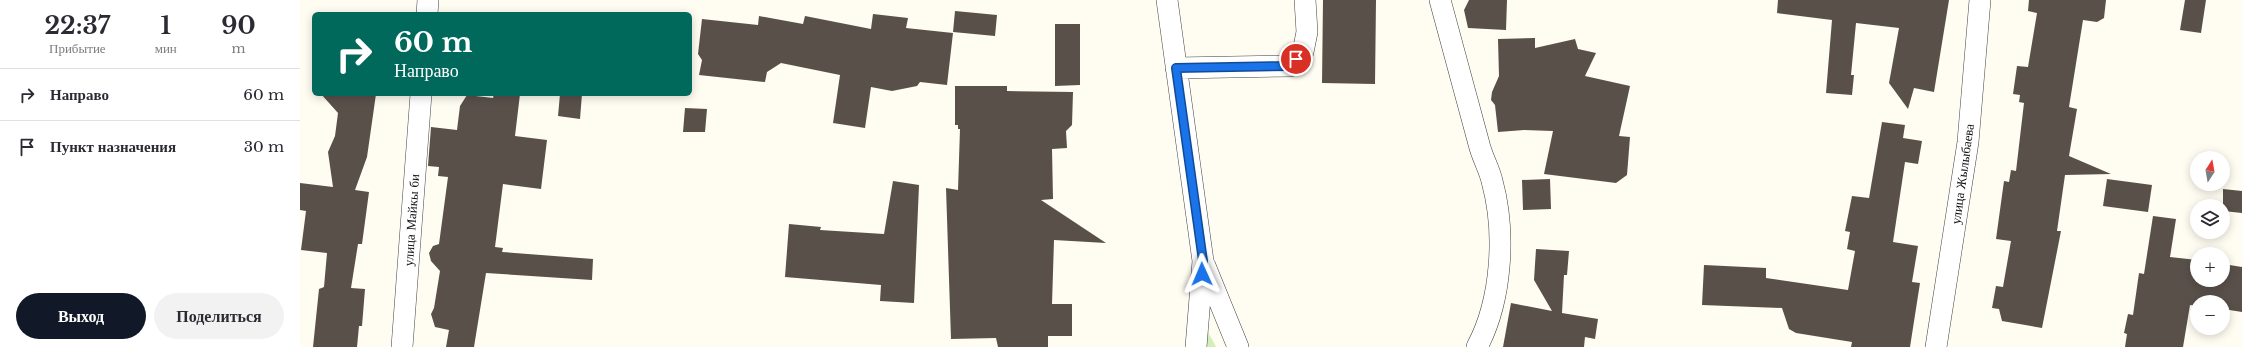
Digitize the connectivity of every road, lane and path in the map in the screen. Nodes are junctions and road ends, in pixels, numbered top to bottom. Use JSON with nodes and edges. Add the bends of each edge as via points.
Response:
{"nodes":[{"id":1,"x":428,"y":0,"type":"edge"},
{"id":2,"x":1167,"y":0,"type":"edge"},
{"id":3,"x":1305,"y":0,"type":"edge"},
{"id":4,"x":1440,"y":0,"type":"edge"},
{"id":5,"x":1980,"y":0,"type":"edge"},
{"id":6,"x":427,"y":12,"type":"edge"},
{"id":7,"x":1176,"y":68,"type":"junction"},
{"id":8,"x":421,"y":96,"type":"edge"},
{"id":9,"x":1203,"y":261,"type":"junction"},
{"id":10,"x":402,"y":347,"type":"edge"},
{"id":11,"x":1196,"y":347,"type":"edge"},
{"id":12,"x":1238,"y":347,"type":"edge"},
{"id":13,"x":1477,"y":347,"type":"edge"},
{"id":14,"x":1936,"y":347,"type":"edge"}],
"edges":[{"from":1,"to":6,"type":"street"},
{"from":2,"to":7,"type":"street"},
{"from":3,"to":7,"type":"street","via":[[1306,32],[1303,52],[1290,66]]},
{"from":4,"to":13,"type":"street","via":[[1481,152],[1492,181],[1500,227],[1497,284]]},
{"from":5,"to":14,"type":"street","name":"улица Жылыбаева","via":[[1968,142]]},
{"from":7,"to":9,"type":"street"},
{"from":8,"to":10,"type":"street","name":"улица Майкы би"},
{"from":9,"to":11,"type":"street"},
{"from":9,"to":12,"type":"street"}]}
